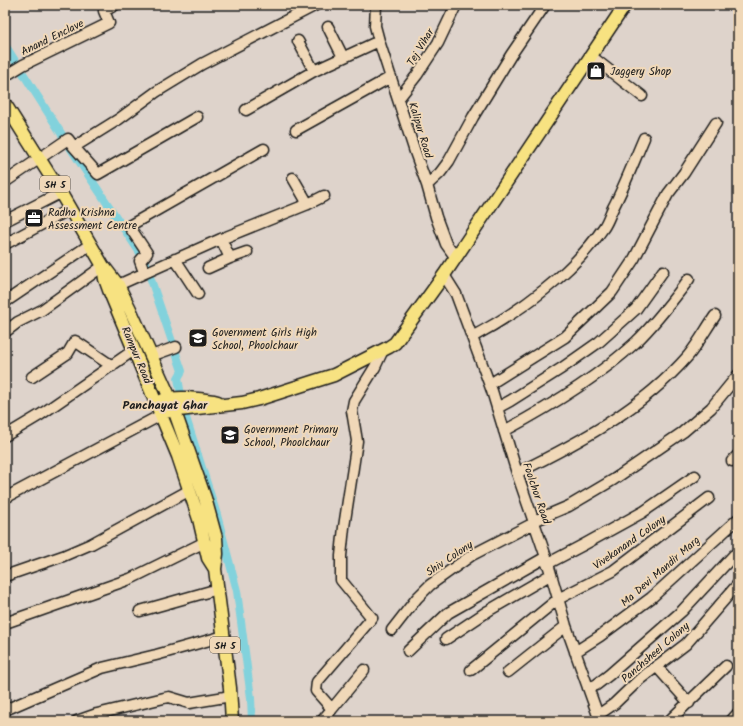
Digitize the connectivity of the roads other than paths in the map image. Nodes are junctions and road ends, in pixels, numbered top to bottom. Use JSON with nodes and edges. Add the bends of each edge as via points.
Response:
{"nodes":[{"id":1,"x":115,"y":5,"type":"edge"},
{"id":2,"x":316,"y":5,"type":"edge"},
{"id":3,"x":376,"y":5,"type":"edge"},
{"id":4,"x":456,"y":5,"type":"edge"},
{"id":5,"x":545,"y":5,"type":"edge"},
{"id":6,"x":625,"y":5,"type":"edge"},
{"id":7,"x":328,"y":27,"type":"dead end"},
{"id":8,"x":379,"y":40,"type":"junction"},
{"id":9,"x":298,"y":41,"type":"dead end"},
{"id":10,"x":591,"y":56,"type":"junction"},
{"id":11,"x":343,"y":57,"type":"junction"},
{"id":12,"x":314,"y":71,"type":"junction"},
{"id":13,"x":5,"y":76,"type":"edge"},
{"id":14,"x":392,"y":77,"type":"junction"},
{"id":15,"x":642,"y":96,"type":"dead end"},
{"id":16,"x":399,"y":98,"type":"junction"},
{"id":17,"x":246,"y":110,"type":"dead end"},
{"id":18,"x":7,"y":112,"type":"edge"},
{"id":19,"x":197,"y":117,"type":"dead end"},
{"id":20,"x":716,"y":123,"type":"dead end"},
{"id":21,"x":296,"y":130,"type":"dead end"},
{"id":22,"x":644,"y":138,"type":"dead end"},
{"id":23,"x":68,"y":143,"type":"junction"},
{"id":24,"x":264,"y":150,"type":"dead end"},
{"id":25,"x":39,"y":160,"type":"junction"},
{"id":26,"x":293,"y":178,"type":"dead end"},
{"id":27,"x":5,"y":182,"type":"edge"},
{"id":28,"x":427,"y":185,"type":"junction"},
{"id":29,"x":60,"y":193,"type":"junction"},
{"id":30,"x":324,"y":196,"type":"dead end"},
{"id":31,"x":308,"y":204,"type":"junction"},
{"id":32,"x":70,"y":209,"type":"junction"},
{"id":33,"x":5,"y":221,"type":"edge"},
{"id":34,"x":221,"y":239,"type":"junction"},
{"id":35,"x":5,"y":244,"type":"edge"},
{"id":36,"x":91,"y":244,"type":"junction"},
{"id":37,"x":247,"y":252,"type":"dead end"},
{"id":38,"x":230,"y":258,"type":"junction"},
{"id":39,"x":456,"y":258,"type":"junction"},
{"id":40,"x":175,"y":259,"type":"junction"},
{"id":41,"x":103,"y":266,"type":"junction"},
{"id":42,"x":208,"y":268,"type":"dead end"},
{"id":43,"x":147,"y":271,"type":"junction"},
{"id":44,"x":663,"y":271,"type":"dead end"},
{"id":45,"x":444,"y":276,"type":"junction"},
{"id":46,"x":689,"y":279,"type":"dead end"},
{"id":47,"x":118,"y":285,"type":"junction"},
{"id":48,"x":198,"y":294,"type":"dead end"},
{"id":49,"x":5,"y":302,"type":"edge"},
{"id":50,"x":716,"y":316,"type":"dead end"},
{"id":51,"x":5,"y":332,"type":"edge"},
{"id":52,"x":472,"y":337,"type":"junction"},
{"id":53,"x":173,"y":348,"type":"dead end"},
{"id":54,"x":134,"y":350,"type":"junction"},
{"id":55,"x":383,"y":350,"type":"junction"},
{"id":56,"x":151,"y":356,"type":"junction"},
{"id":57,"x":112,"y":366,"type":"junction"},
{"id":58,"x":738,"y":375,"type":"edge"},
{"id":59,"x":32,"y":377,"type":"dead end"},
{"id":60,"x":490,"y":384,"type":"junction"},
{"id":61,"x":170,"y":398,"type":"junction"},
{"id":62,"x":225,"y":405,"type":"junction"},
{"id":63,"x":497,"y":408,"type":"junction"},
{"id":64,"x":159,"y":409,"type":"junction"},
{"id":65,"x":175,"y":411,"type":"junction"},
{"id":66,"x":504,"y":431,"type":"junction"},
{"id":67,"x":5,"y":436,"type":"edge"},
{"id":68,"x":517,"y":474,"type":"junction"},
{"id":69,"x":695,"y":476,"type":"dead end"},
{"id":70,"x":190,"y":490,"type":"junction"},
{"id":71,"x":5,"y":498,"type":"edge"},
{"id":72,"x":710,"y":498,"type":"dead end"},
{"id":73,"x":738,"y":519,"type":"edge"},
{"id":74,"x":534,"y":522,"type":"junction"},
{"id":75,"x":203,"y":543,"type":"junction"},
{"id":76,"x":738,"y":559,"type":"edge"},
{"id":77,"x":547,"y":560,"type":"junction"},
{"id":78,"x":215,"y":569,"type":"junction"},
{"id":79,"x":550,"y":575,"type":"junction"},
{"id":80,"x":5,"y":576,"type":"edge"},
{"id":81,"x":738,"y":584,"type":"edge"},
{"id":82,"x":218,"y":589,"type":"junction"},
{"id":83,"x":558,"y":599,"type":"junction"},
{"id":84,"x":140,"y":611,"type":"dead end"},
{"id":85,"x":5,"y":623,"type":"edge"},
{"id":86,"x":566,"y":626,"type":"junction"},
{"id":87,"x":392,"y":630,"type":"dead end"},
{"id":88,"x":224,"y":636,"type":"junction"},
{"id":89,"x":446,"y":639,"type":"dead end"},
{"id":90,"x":408,"y":651,"type":"dead end"},
{"id":91,"x":575,"y":652,"type":"junction"},
{"id":92,"x":726,"y":666,"type":"dead end"},
{"id":93,"x":657,"y":667,"type":"junction"},
{"id":94,"x":364,"y":670,"type":"dead end"},
{"id":95,"x":470,"y":670,"type":"dead end"},
{"id":96,"x":508,"y":672,"type":"dead end"},
{"id":97,"x":588,"y":688,"type":"junction"},
{"id":98,"x":231,"y":696,"type":"junction"},
{"id":99,"x":688,"y":702,"type":"junction"},
{"id":100,"x":332,"y":709,"type":"junction"},
{"id":101,"x":5,"y":710,"type":"edge"},
{"id":102,"x":738,"y":713,"type":"edge"},
{"id":103,"x":599,"y":718,"type":"edge"},
{"id":104,"x":77,"y":721,"type":"edge"},
{"id":105,"x":232,"y":721,"type":"edge"},
{"id":106,"x":322,"y":721,"type":"edge"},
{"id":107,"x":669,"y":721,"type":"edge"},
{"id":108,"x":731,"y":721,"type":"edge"}],
"edges":[{"from":1,"to":13,"type":"street","name":"Anand Enclave","via":[[104,11],[110,23]]},
{"from":2,"to":23,"type":"street","via":[[202,64],[156,92],[120,119]]},
{"from":3,"to":8,"type":"street","name":"Kalipur Road","via":[[375,26]]},
{"from":4,"to":16,"type":"street","name":"Tej Vihar","via":[[438,43]]},
{"from":5,"to":28,"type":"street","via":[[511,55],[449,161]]},
{"from":6,"to":10,"type":"main road"},
{"from":7,"to":11,"type":"street"},
{"from":8,"to":11,"type":"street"},
{"from":8,"to":14,"type":"street","name":"Kalipur Road"},
{"from":9,"to":12,"type":"street"},
{"from":10,"to":15,"type":"street"},
{"from":10,"to":39,"type":"main road"},
{"from":11,"to":12,"type":"street"},
{"from":12,"to":17,"type":"street"},
{"from":14,"to":16,"type":"street","name":"Kalipur Road"},
{"from":14,"to":21,"type":"street"},
{"from":16,"to":28,"type":"street","name":"Kalipur Road"},
{"from":18,"to":25,"type":"main road","name":"Rampur Road","number":"SH 5"},
{"from":19,"to":23,"type":"street","via":[[98,174]]},
{"from":20,"to":60,"type":"street","via":[[668,194],[634,259],[612,292],[565,337]]},
{"from":22,"to":52,"type":"street","via":[[604,226],[577,259],[538,295]]},
{"from":23,"to":25,"type":"street"},
{"from":24,"to":43,"type":"street","via":[[129,226],[146,253],[140,261]]},
{"from":25,"to":27,"type":"street"},
{"from":25,"to":29,"type":"main road","name":"Rampur Road","number":"SH 5"},
{"from":26,"to":31,"type":"street"},
{"from":28,"to":39,"type":"street","name":"Kalipur Road","via":[[446,244]]},
{"from":29,"to":32,"type":"main road","name":"Rampur Road","number":"SH 5"},
{"from":29,"to":33,"type":"street"},
{"from":30,"to":31,"type":"street"},
{"from":31,"to":34,"type":"street"},
{"from":32,"to":35,"type":"street"},
{"from":32,"to":36,"type":"main road","name":"Rampur Road","number":"SH 5"},
{"from":34,"to":38,"type":"street"},
{"from":34,"to":40,"type":"street"},
{"from":36,"to":41,"type":"main road","name":"Rampur Road","number":"SH 5"},
{"from":36,"to":49,"type":"street"},
{"from":37,"to":38,"type":"street"},
{"from":38,"to":42,"type":"street"},
{"from":39,"to":45,"type":"main road"},
{"from":40,"to":43,"type":"street"},
{"from":40,"to":48,"type":"street"},
{"from":41,"to":47,"type":"main road"},
{"from":41,"to":51,"type":"street","via":[[42,310]]},
{"from":41,"to":54,"type":"main road","name":"Rampur Road","number":"SH 5","via":[[107,284]]},
{"from":43,"to":47,"type":"street"},
{"from":44,"to":63,"type":"street","via":[[636,309],[599,342]]},
{"from":45,"to":52,"type":"street","name":"Foolchor Road","via":[[456,294]]},
{"from":45,"to":55,"type":"main road","via":[[395,343]]},
{"from":46,"to":66,"type":"street","via":[[636,342],[602,370],[531,417]]},
{"from":47,"to":56,"type":"main road"},
{"from":50,"to":68,"type":"street","via":[[688,355],[667,378],[631,408],[590,435]]},
{"from":52,"to":60,"type":"street","name":"Foolchor Road"},
{"from":53,"to":56,"type":"street"},
{"from":54,"to":57,"type":"street"},
{"from":54,"to":64,"type":"main road","name":"Rampur Road","number":"SH 5"},
{"from":55,"to":62,"type":"main road","via":[[334,375],[259,399]]},
{"from":55,"to":100,"type":"street","via":[[354,401],[352,411],[357,441],[341,556],[341,580],[372,618],[317,682],[316,691]]},
{"from":56,"to":61,"type":"main road"},
{"from":57,"to":59,"type":"street","via":[[76,341],[68,353]]},
{"from":57,"to":67,"type":"street"},
{"from":58,"to":74,"type":"street","name":"Shiv Colony","via":[[711,408],[683,432],[613,480],[569,506]]},
{"from":60,"to":63,"type":"street","name":"Foolchor Road"},
{"from":61,"to":62,"type":"main road","via":[[214,401]]},
{"from":61,"to":64,"type":"main road"},
{"from":61,"to":65,"type":"main road"},
{"from":62,"to":65,"type":"main road"},
{"from":63,"to":66,"type":"street","name":"Foolchor Road"},
{"from":64,"to":65,"type":"main road"},
{"from":64,"to":70,"type":"main road","name":"Rampur Road","number":"SH 5"},
{"from":64,"to":71,"type":"street"},
{"from":65,"to":78,"type":"main road","via":[[216,538]]},
{"from":66,"to":68,"type":"street","name":"Foolchor Road"},
{"from":68,"to":74,"type":"street","name":"Foolchor Road"},
{"from":69,"to":77,"type":"street","via":[[643,512],[585,544]]},
{"from":70,"to":75,"type":"main road","name":"Rampur Road","number":"SH 5"},
{"from":70,"to":80,"type":"street","via":[[91,544]]},
{"from":72,"to":83,"type":"street","name":"Vivekanand Colony","via":[[613,571]]},
{"from":73,"to":91,"type":"street","name":"Ma Devi Mandir Marg","via":[[651,598]]},
{"from":74,"to":77,"type":"street","name":"Foolchor Road"},
{"from":74,"to":87,"type":"street","name":"Shiv Colony","via":[[472,555],[430,585]]},
{"from":75,"to":78,"type":"main road","name":"Rampur Road","number":"SH 5"},
{"from":75,"to":85,"type":"street","via":[[130,578]]},
{"from":76,"to":97,"type":"street","via":[[734,555],[682,611],[609,675]]},
{"from":77,"to":79,"type":"street","name":"Foolchor Road"},
{"from":77,"to":90,"type":"street","via":[[448,613]]},
{"from":78,"to":82,"type":"main road","name":"Rampur Road","number":"SH 5"},
{"from":79,"to":83,"type":"street","name":"Foolchor Road"},
{"from":79,"to":89,"type":"street"},
{"from":81,"to":93,"type":"street","name":"Panchsheel Colony","via":[[686,644]]},
{"from":82,"to":84,"type":"street"},
{"from":82,"to":88,"type":"main road","name":"Rampur Road","number":"SH 5"},
{"from":83,"to":86,"type":"street","name":"Foolchor Road"},
{"from":83,"to":95,"type":"street","name":"Vivekanand Colony"},
{"from":86,"to":91,"type":"street","name":"Foolchor Road"},
{"from":86,"to":96,"type":"street"},
{"from":88,"to":98,"type":"main road","name":"Rampur Road","number":"SH 5"},
{"from":88,"to":101,"type":"street","via":[[102,668]]},
{"from":91,"to":97,"type":"street","name":"Foolchor Road"},
{"from":92,"to":99,"type":"street"},
{"from":93,"to":99,"type":"street"},
{"from":93,"to":103,"type":"street","name":"Panchsheel Colony","via":[[640,679]]},
{"from":94,"to":100,"type":"street"},
{"from":97,"to":103,"type":"street","name":"Foolchor Road"},
{"from":98,"to":104,"type":"street","via":[[189,703],[169,697]]},
{"from":98,"to":105,"type":"main road","name":"Rampur Road","number":"SH 5"},
{"from":99,"to":107,"type":"street"},
{"from":100,"to":106,"type":"street"},
{"from":102,"to":108,"type":"street"}]}
